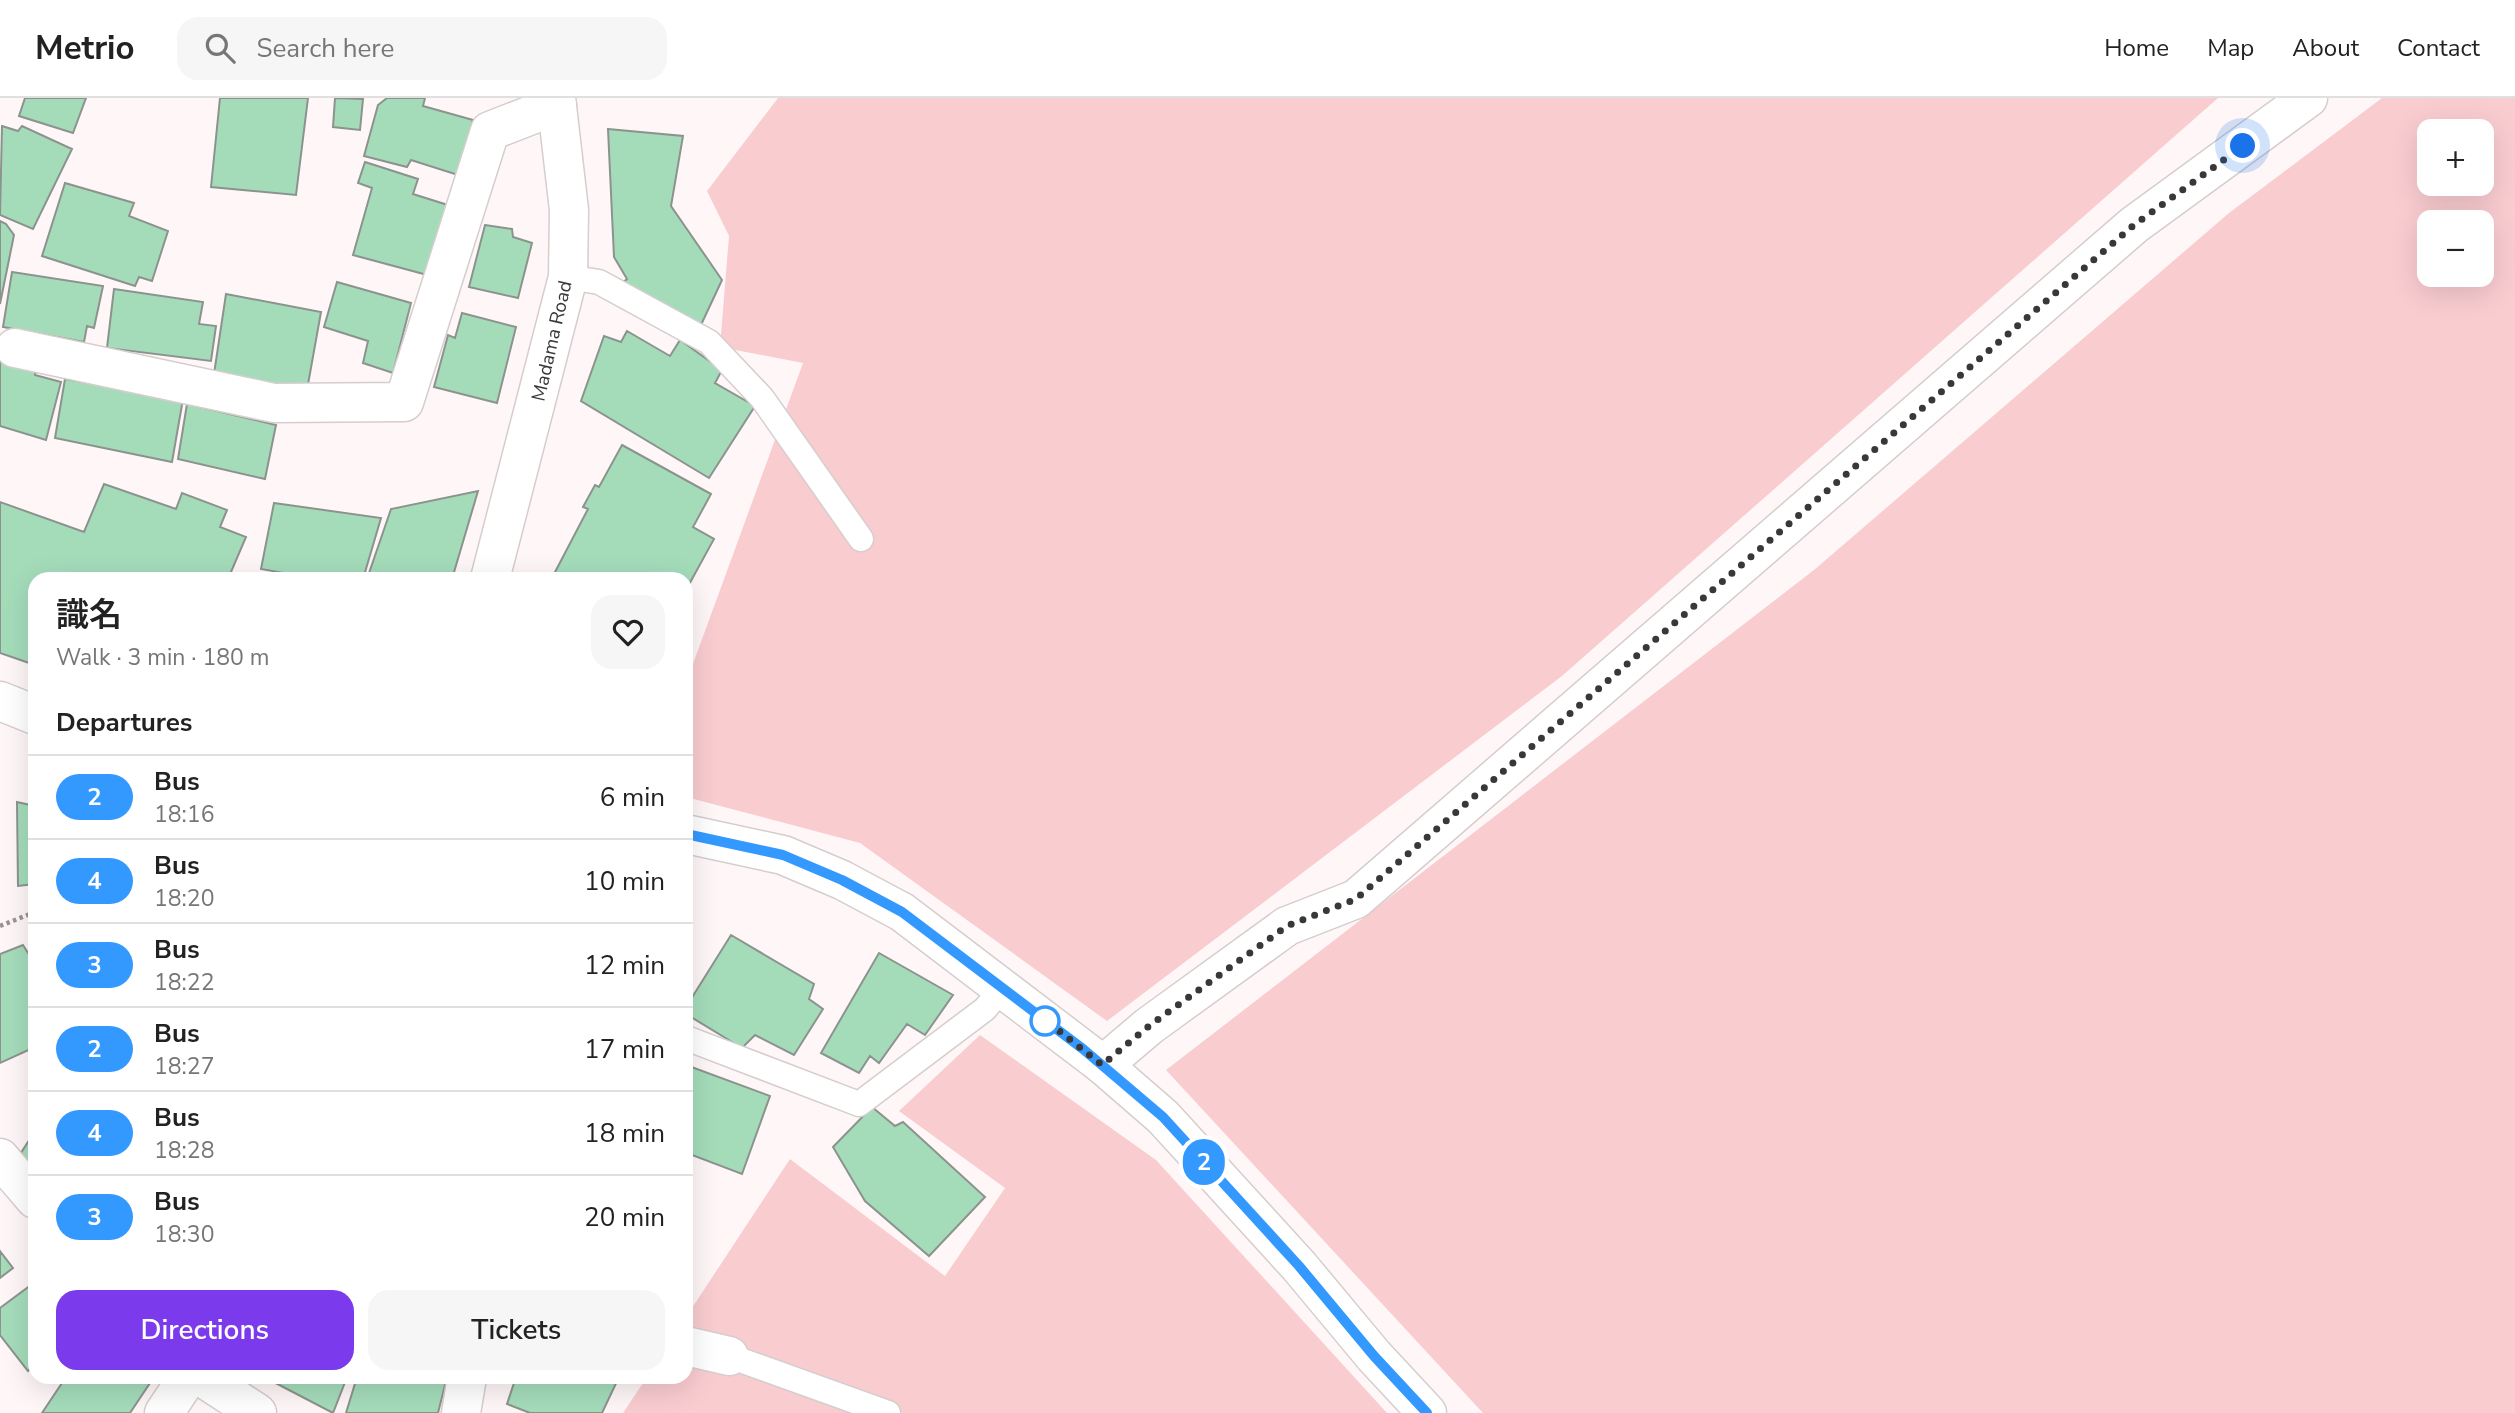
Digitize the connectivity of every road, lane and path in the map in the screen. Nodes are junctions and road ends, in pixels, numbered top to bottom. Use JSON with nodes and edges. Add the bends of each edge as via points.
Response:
{"nodes":[{"id":1,"x":2308,"y":98,"type":"edge"},
{"id":2,"x":556,"y":102,"type":"edge"},
{"id":3,"x":568,"y":277,"type":"junction"},
{"id":4,"x":15,"y":348,"type":"dead end"},
{"id":5,"x":861,"y":539,"type":"dead end"},
{"id":6,"x":492,"y":572,"type":"edge"},
{"id":7,"x":0,"y":701,"type":"edge"},
{"id":8,"x":28,"y":712,"type":"edge"},
{"id":9,"x":693,"y":836,"type":"edge"},
{"id":10,"x":28,"y":915,"type":"edge"},
{"id":11,"x":0,"y":926,"type":"edge"},
{"id":12,"x":1003,"y":987,"type":"junction"},
{"id":13,"x":693,"y":1041,"type":"edge"},
{"id":14,"x":1102,"y":1065,"type":"junction"},
{"id":15,"x":0,"y":1158,"type":"edge"},
{"id":16,"x":28,"y":1191,"type":"edge"},
{"id":17,"x":693,"y":1348,"type":"edge"},
{"id":18,"x":729,"y":1356,"type":"joint"},
{"id":19,"x":183,"y":1384,"type":"edge"},
{"id":20,"x":213,"y":1384,"type":"edge"},
{"id":21,"x":466,"y":1384,"type":"edge"},
{"id":22,"x":164,"y":1413,"type":"edge"},
{"id":23,"x":257,"y":1413,"type":"edge"},
{"id":24,"x":461,"y":1413,"type":"edge"},
{"id":25,"x":888,"y":1413,"type":"edge"},
{"id":26,"x":1427,"y":1413,"type":"edge"}],
"edges":[{"from":1,"to":14,"type":"street","via":[[2134,225],[1356,899],[1287,926]]},
{"from":2,"to":3,"type":"street","name":"Madama Road","via":[[569,210]]},
{"from":2,"to":4,"type":"street","via":[[490,131],[404,402],[274,403]]},
{"from":3,"to":5,"type":"lane","via":[[599,282],[709,342],[762,398]]},
{"from":3,"to":6,"type":"street","name":"Madama Road"},
{"from":7,"to":8,"type":"street"},
{"from":9,"to":12,"type":"street","via":[[783,855],[842,880],[902,912]]},
{"from":10,"to":11,"type":"path"},
{"from":12,"to":13,"type":"lane","via":[[985,1009],[859,1104]]},
{"from":12,"to":14,"type":"street"},
{"from":14,"to":26,"type":"street","via":[[1163,1117]]},
{"from":15,"to":16,"type":"street"},
{"from":17,"to":18,"type":"street"},
{"from":18,"to":25,"type":"lane"},
{"from":19,"to":22,"type":"street"},
{"from":20,"to":23,"type":"street"},
{"from":21,"to":24,"type":"street"}]}
